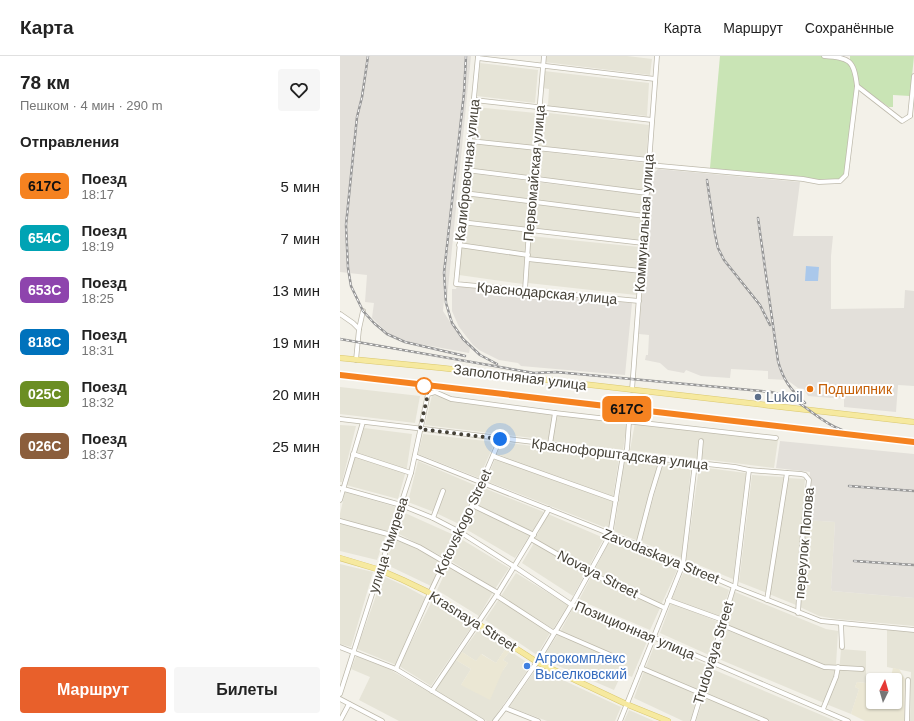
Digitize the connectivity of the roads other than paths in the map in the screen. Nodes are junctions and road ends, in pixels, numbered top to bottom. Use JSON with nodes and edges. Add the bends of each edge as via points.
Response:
{"nodes":[{"id":1,"x":544,"y":56,"type":"edge"},
{"id":2,"x":657,"y":56,"type":"edge"},
{"id":3,"x":824,"y":56,"type":"edge"},
{"id":4,"x":478,"y":57,"type":"edge"},
{"id":5,"x":543,"y":65,"type":"junction"},
{"id":6,"x":914,"y":76,"type":"edge"},
{"id":7,"x":655,"y":79,"type":"junction"},
{"id":8,"x":857,"y":86,"type":"junction"},
{"id":9,"x":474,"y":100,"type":"junction"},
{"id":10,"x":540,"y":108,"type":"junction"},
{"id":11,"x":912,"y":116,"type":"edge"},
{"id":12,"x":652,"y":120,"type":"junction"},
{"id":13,"x":470,"y":141,"type":"junction"},
{"id":14,"x":535,"y":148,"type":"junction"},
{"id":15,"x":649,"y":163,"type":"junction"},
{"id":16,"x":466,"y":170,"type":"junction"},
{"id":17,"x":534,"y":179,"type":"junction"},
{"id":18,"x":464,"y":193,"type":"junction"},
{"id":19,"x":646,"y":193,"type":"junction"},
{"id":20,"x":531,"y":202,"type":"junction"},
{"id":21,"x":645,"y":216,"type":"junction"},
{"id":22,"x":461,"y":222,"type":"junction"},
{"id":23,"x":529,"y":230,"type":"junction"},
{"id":24,"x":643,"y":243,"type":"junction"},
{"id":25,"x":459,"y":245,"type":"junction"},
{"id":26,"x":528,"y":257,"type":"junction"},
{"id":27,"x":641,"y":271,"type":"junction"},
{"id":28,"x":456,"y":284,"type":"joint"},
{"id":29,"x":526,"y":290,"type":"junction"},
{"id":30,"x":639,"y":301,"type":"junction"},
{"id":31,"x":363,"y":311,"type":"dead end"},
{"id":32,"x":340,"y":314,"type":"edge"},
{"id":33,"x":359,"y":329,"type":"junction"},
{"id":34,"x":340,"y":358,"type":"edge"},
{"id":35,"x":356,"y":360,"type":"junction"},
{"id":36,"x":632,"y":390,"type":"junction"},
{"id":37,"x":555,"y":413,"type":"junction"},
{"id":38,"x":340,"y":419,"type":"edge"},
{"id":39,"x":363,"y":422,"type":"junction"},
{"id":40,"x":629,"y":422,"type":"junction"},
{"id":41,"x":914,"y":422,"type":"edge"},
{"id":42,"x":420,"y":429,"type":"junction"},
{"id":43,"x":776,"y":438,"type":"dead end"},
{"id":44,"x":500,"y":439,"type":"junction"},
{"id":45,"x":701,"y":441,"type":"dead end"},
{"id":46,"x":550,"y":444,"type":"junction"},
{"id":47,"x":353,"y":454,"type":"junction"},
{"id":48,"x":624,"y":455,"type":"junction"},
{"id":49,"x":415,"y":456,"type":"junction"},
{"id":50,"x":494,"y":456,"type":"junction"},
{"id":51,"x":662,"y":459,"type":"junction"},
{"id":52,"x":697,"y":463,"type":"junction"},
{"id":53,"x":749,"y":470,"type":"junction"},
{"id":54,"x":411,"y":473,"type":"junction"},
{"id":55,"x":787,"y":473,"type":"junction"},
{"id":56,"x":805,"y":475,"type":"joint"},
{"id":57,"x":482,"y":483,"type":"junction"},
{"id":58,"x":341,"y":489,"type":"edge"},
{"id":59,"x":443,"y":491,"type":"dead end"},
{"id":60,"x":340,"y":500,"type":"edge"},
{"id":61,"x":616,"y":500,"type":"junction"},
{"id":62,"x":401,"y":505,"type":"junction"},
{"id":63,"x":472,"y":505,"type":"junction"},
{"id":64,"x":548,"y":509,"type":"junction"},
{"id":65,"x":433,"y":518,"type":"junction"},
{"id":66,"x":340,"y":521,"type":"edge"},
{"id":67,"x":460,"y":532,"type":"junction"},
{"id":68,"x":391,"y":535,"type":"junction"},
{"id":69,"x":610,"y":535,"type":"junction"},
{"id":70,"x":532,"y":537,"type":"junction"},
{"id":71,"x":638,"y":545,"type":"junction"},
{"id":72,"x":340,"y":558,"type":"edge"},
{"id":73,"x":445,"y":561,"type":"junction"},
{"id":74,"x":683,"y":564,"type":"junction"},
{"id":75,"x":515,"y":566,"type":"junction"},
{"id":76,"x":380,"y":570,"type":"junction"},
{"id":77,"x":590,"y":573,"type":"junction"},
{"id":78,"x":734,"y":586,"type":"junction"},
{"id":79,"x":430,"y":594,"type":"junction"},
{"id":80,"x":498,"y":595,"type":"junction"},
{"id":81,"x":668,"y":600,"type":"junction"},
{"id":82,"x":767,"y":600,"type":"junction"},
{"id":83,"x":572,"y":605,"type":"junction"},
{"id":84,"x":665,"y":608,"type":"junction"},
{"id":85,"x":798,"y":613,"type":"junction"},
{"id":86,"x":723,"y":620,"type":"junction"},
{"id":87,"x":478,"y":623,"type":"junction"},
{"id":88,"x":841,"y":624,"type":"junction"},
{"id":89,"x":722,"y":625,"type":"junction"},
{"id":90,"x":914,"y":630,"type":"edge"},
{"id":91,"x":555,"y":632,"type":"junction"},
{"id":92,"x":653,"y":637,"type":"junction"},
{"id":93,"x":340,"y":647,"type":"edge"},
{"id":94,"x":842,"y":647,"type":"dead end"},
{"id":95,"x":353,"y":652,"type":"junction"},
{"id":96,"x":615,"y":657,"type":"dead end"},
{"id":97,"x":537,"y":662,"type":"junction"},
{"id":98,"x":710,"y":662,"type":"junction"},
{"id":99,"x":838,"y":667,"type":"junction"},
{"id":100,"x":641,"y":668,"type":"junction"},
{"id":101,"x":396,"y":669,"type":"junction"},
{"id":102,"x":862,"y":669,"type":"dead end"},
{"id":103,"x":908,"y":680,"type":"dead end"},
{"id":104,"x":432,"y":691,"type":"junction"},
{"id":105,"x":340,"y":694,"type":"edge"},
{"id":106,"x":701,"y":694,"type":"junction"},
{"id":107,"x":340,"y":699,"type":"edge"},
{"id":108,"x":349,"y":704,"type":"junction"},
{"id":109,"x":626,"y":704,"type":"junction"},
{"id":110,"x":505,"y":708,"type":"junction"},
{"id":111,"x":823,"y":709,"type":"junction"},
{"id":112,"x":340,"y":721,"type":"edge"},
{"id":113,"x":382,"y":721,"type":"edge"},
{"id":114,"x":482,"y":721,"type":"edge"},
{"id":115,"x":495,"y":721,"type":"edge"},
{"id":116,"x":538,"y":721,"type":"edge"},
{"id":117,"x":620,"y":721,"type":"edge"},
{"id":118,"x":668,"y":721,"type":"edge"},
{"id":119,"x":693,"y":721,"type":"edge"},
{"id":120,"x":766,"y":721,"type":"edge"},
{"id":121,"x":848,"y":721,"type":"edge"},
{"id":122,"x":907,"y":721,"type":"edge"}],
"edges":[{"from":1,"to":5,"type":"street","name":"Первомайская улица"},
{"from":2,"to":7,"type":"street","name":"Коммунальная улица"},
{"from":3,"to":8,"type":"street","via":[[844,58],[848,61],[854,68]]},
{"from":4,"to":5,"type":"street"},
{"from":4,"to":9,"type":"street","name":"Калибровочная улица"},
{"from":5,"to":7,"type":"street"},
{"from":5,"to":10,"type":"street","name":"Первомайская улица"},
{"from":6,"to":11,"type":"street"},
{"from":7,"to":12,"type":"street","name":"Коммунальная улица"},
{"from":8,"to":11,"type":"street","via":[[902,121]]},
{"from":8,"to":15,"type":"street","via":[[846,174],[840,181],[818,182]]},
{"from":9,"to":10,"type":"street"},
{"from":9,"to":13,"type":"street","name":"Калибровочная улица"},
{"from":10,"to":12,"type":"street"},
{"from":10,"to":14,"type":"street","name":"Первомайская улица"},
{"from":12,"to":15,"type":"street","name":"Коммунальная улица"},
{"from":13,"to":14,"type":"street"},
{"from":13,"to":16,"type":"street","name":"Калибровочная улица"},
{"from":14,"to":15,"type":"street"},
{"from":14,"to":17,"type":"street","name":"Первомайская улица"},
{"from":15,"to":19,"type":"street","name":"Коммунальная улица"},
{"from":16,"to":17,"type":"street"},
{"from":16,"to":18,"type":"street","name":"Калибровочная улица"},
{"from":17,"to":19,"type":"street"},
{"from":17,"to":20,"type":"street","name":"Первомайская улица"},
{"from":18,"to":20,"type":"street"},
{"from":18,"to":22,"type":"street","name":"Калибровочная улица"},
{"from":19,"to":21,"type":"street","name":"Коммунальная улица"},
{"from":20,"to":21,"type":"street"},
{"from":20,"to":23,"type":"street","name":"Первомайская улица"},
{"from":21,"to":24,"type":"street","name":"Коммунальная улица"},
{"from":22,"to":23,"type":"street"},
{"from":22,"to":25,"type":"street","name":"Калибровочная улица"},
{"from":23,"to":24,"type":"street"},
{"from":23,"to":26,"type":"street","name":"Первомайская улица"},
{"from":24,"to":27,"type":"street","name":"Коммунальная улица"},
{"from":25,"to":26,"type":"street"},
{"from":25,"to":28,"type":"street","name":"Калибровочная улица"},
{"from":26,"to":27,"type":"street"},
{"from":26,"to":29,"type":"street","name":"Первомайская улица"},
{"from":27,"to":30,"type":"street","name":"Коммунальная улица"},
{"from":28,"to":29,"type":"street","name":"Краснодарская улица"},
{"from":29,"to":30,"type":"street","name":"Краснодарская улица"},
{"from":30,"to":36,"type":"street","name":"Коммунальная улица"},
{"from":31,"to":33,"type":"street"},
{"from":32,"to":33,"type":"street"},
{"from":33,"to":35,"type":"street"},
{"from":34,"to":35,"type":"main road","name":"Заполотняная улица"},
{"from":35,"to":36,"type":"main road","name":"Заполотняная улица"},
{"from":36,"to":41,"type":"main road","name":"Заполотняная улица"},
{"from":37,"to":40,"type":"street"},
{"from":37,"to":42,"type":"street","name":"улица Чмирева","via":[[451,399],[435,392],[428,394]]},
{"from":37,"to":46,"type":"street"},
{"from":38,"to":39,"type":"street","name":"Краснофорштадская улица"},
{"from":39,"to":42,"type":"street","name":"Краснофорштадская улица"},
{"from":39,"to":47,"type":"street"},
{"from":40,"to":43,"type":"street"},
{"from":40,"to":48,"type":"street","via":[[627,449]]},
{"from":42,"to":44,"type":"street","name":"Краснофорштадская улица"},
{"from":42,"to":49,"type":"street","name":"улица Чмирева"},
{"from":44,"to":46,"type":"street","name":"Краснофорштадская улица"},
{"from":44,"to":50,"type":"street","name":"Kotovskogo Street"},
{"from":45,"to":52,"type":"street"},
{"from":46,"to":48,"type":"street","name":"Краснофорштадская улица"},
{"from":47,"to":54,"type":"street"},
{"from":47,"to":58,"type":"street"},
{"from":48,"to":51,"type":"street","name":"Краснофорштадская улица"},
{"from":48,"to":61,"type":"street"},
{"from":49,"to":54,"type":"street","name":"улица Чмирева"},
{"from":49,"to":57,"type":"street","name":"Zavodaskaya Street"},
{"from":50,"to":57,"type":"street","name":"Kotovskogo Street"},
{"from":50,"to":61,"type":"street"},
{"from":51,"to":52,"type":"street","name":"Краснофорштадская улица"},
{"from":51,"to":71,"type":"street"},
{"from":52,"to":53,"type":"street","name":"Краснофорштадская улица"},
{"from":52,"to":74,"type":"street"},
{"from":53,"to":55,"type":"street","name":"Краснофорштадская улица"},
{"from":53,"to":78,"type":"street","name":"Trudovaya Street"},
{"from":54,"to":62,"type":"street","name":"улица Чмирева"},
{"from":55,"to":56,"type":"street","name":"Краснофорштадская улица"},
{"from":55,"to":82,"type":"street"},
{"from":56,"to":85,"type":"street","name":"переулок Попова","via":[[809,480]]},
{"from":57,"to":63,"type":"street","name":"Kotovskogo Street"},
{"from":57,"to":64,"type":"street","name":"Zavodaskaya Street"},
{"from":58,"to":60,"type":"street"},
{"from":58,"to":62,"type":"street","name":"Позиционная улица"},
{"from":59,"to":65,"type":"street"},
{"from":61,"to":69,"type":"street"},
{"from":62,"to":65,"type":"street","name":"Позиционная улица"},
{"from":62,"to":68,"type":"street","name":"улица Чмирева"},
{"from":63,"to":67,"type":"street","name":"Kotovskogo Street"},
{"from":63,"to":70,"type":"street","name":"Novaya Street"},
{"from":64,"to":69,"type":"street","name":"Zavodaskaya Street"},
{"from":64,"to":70,"type":"street"},
{"from":65,"to":67,"type":"street","name":"Позиционная улица"},
{"from":66,"to":68,"type":"street"},
{"from":67,"to":73,"type":"street","name":"Kotovskogo Street"},
{"from":67,"to":75,"type":"street","name":"Позиционная улица"},
{"from":68,"to":73,"type":"street","via":[[419,546]]},
{"from":68,"to":76,"type":"street","name":"улица Чмирева"},
{"from":69,"to":71,"type":"street","name":"Zavodaskaya Street"},
{"from":69,"to":77,"type":"street"},
{"from":70,"to":75,"type":"street"},
{"from":70,"to":77,"type":"street","name":"Novaya Street"},
{"from":71,"to":74,"type":"street","name":"Zavodaskaya Street"},
{"from":72,"to":76,"type":"main road","name":"Krasnaya Street"},
{"from":73,"to":79,"type":"street","name":"Kotovskogo Street"},
{"from":73,"to":80,"type":"street"},
{"from":74,"to":78,"type":"street","name":"Zavodaskaya Street"},
{"from":74,"to":81,"type":"street"},
{"from":75,"to":80,"type":"street"},
{"from":75,"to":83,"type":"street","name":"Позиционная улица"},
{"from":76,"to":79,"type":"main road","name":"Krasnaya Street"},
{"from":76,"to":95,"type":"street","name":"улица Чмирева"},
{"from":77,"to":83,"type":"street"},
{"from":77,"to":84,"type":"street","name":"Novaya Street"},
{"from":78,"to":82,"type":"street","name":"Zavodaskaya Street"},
{"from":78,"to":86,"type":"street","name":"Trudovaya Street"},
{"from":79,"to":87,"type":"main road","name":"Krasnaya Street"},
{"from":79,"to":101,"type":"street","name":"Kotovskogo Street"},
{"from":80,"to":87,"type":"street"},
{"from":80,"to":91,"type":"street"},
{"from":81,"to":84,"type":"street"},
{"from":81,"to":86,"type":"street"},
{"from":82,"to":85,"type":"street","name":"Zavodaskaya Street"},
{"from":83,"to":91,"type":"street"},
{"from":83,"to":92,"type":"street","name":"Позиционная улица"},
{"from":84,"to":92,"type":"street"},
{"from":85,"to":88,"type":"street","name":"Zavodaskaya Street","via":[[821,621]]},
{"from":86,"to":89,"type":"street","name":"Trudovaya Street"},
{"from":87,"to":97,"type":"main road","name":"Krasnaya Street"},
{"from":87,"to":104,"type":"street"},
{"from":88,"to":90,"type":"street","name":"Zavodaskaya Street"},
{"from":88,"to":94,"type":"street"},
{"from":89,"to":98,"type":"street","name":"Trudovaya Street"},
{"from":89,"to":99,"type":"street","via":[[824,667]]},
{"from":91,"to":96,"type":"street"},
{"from":91,"to":97,"type":"street"},
{"from":92,"to":98,"type":"street","name":"Позиционная улица"},
{"from":92,"to":100,"type":"street"},
{"from":93,"to":95,"type":"street"},
{"from":95,"to":101,"type":"street"},
{"from":95,"to":105,"type":"street","name":"улица Чмирева"},
{"from":97,"to":109,"type":"main road","name":"Krasnaya Street"},
{"from":97,"to":110,"type":"street"},
{"from":98,"to":106,"type":"street","name":"Trudovaya Street"},
{"from":98,"to":111,"type":"street","name":"Позиционная улица"},
{"from":99,"to":102,"type":"street"},
{"from":99,"to":111,"type":"street"},
{"from":100,"to":106,"type":"street"},
{"from":100,"to":109,"type":"street"},
{"from":101,"to":104,"type":"street"},
{"from":103,"to":122,"type":"street"},
{"from":104,"to":114,"type":"street"},
{"from":106,"to":119,"type":"street","name":"Trudovaya Street"},
{"from":106,"to":120,"type":"street"},
{"from":107,"to":108,"type":"street"},
{"from":108,"to":112,"type":"street"},
{"from":108,"to":113,"type":"street"},
{"from":109,"to":117,"type":"street"},
{"from":109,"to":118,"type":"main road","name":"Krasnaya Street"},
{"from":110,"to":115,"type":"street"},
{"from":110,"to":116,"type":"street"},
{"from":111,"to":121,"type":"street","name":"Позиционная улица"}]}
